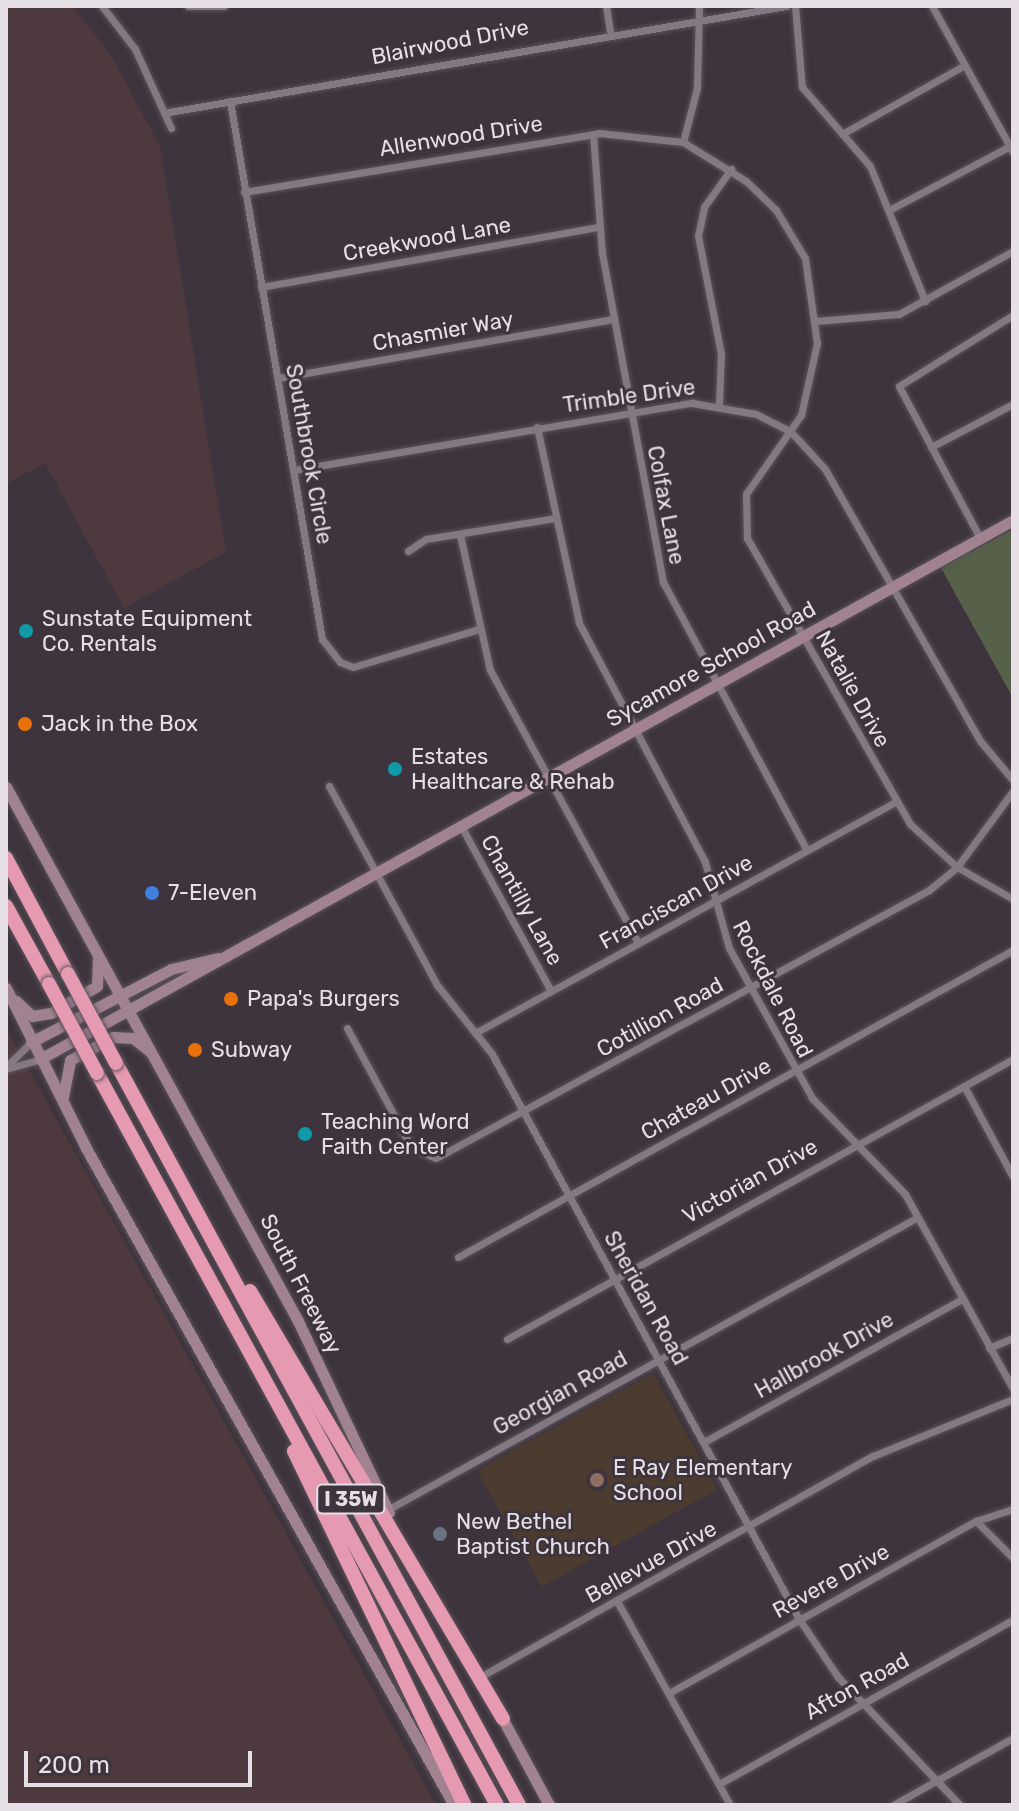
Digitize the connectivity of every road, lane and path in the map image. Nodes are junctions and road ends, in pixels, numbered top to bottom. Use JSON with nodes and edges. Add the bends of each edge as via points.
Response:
{"nodes":[{"id":1,"x":102,"y":6,"type":"edge"},
{"id":2,"x":188,"y":6,"type":"edge"},
{"id":3,"x":224,"y":6,"type":"edge"},
{"id":4,"x":606,"y":6,"type":"edge"},
{"id":5,"x":699,"y":6,"type":"edge"},
{"id":6,"x":786,"y":6,"type":"edge"},
{"id":7,"x":795,"y":6,"type":"edge"},
{"id":8,"x":932,"y":6,"type":"edge"},
{"id":9,"x":700,"y":17,"type":"junction"},
{"id":10,"x":610,"y":31,"type":"junction"},
{"id":11,"x":965,"y":65,"type":"junction"},
{"id":12,"x":230,"y":101,"type":"junction"},
{"id":13,"x":169,"y":112,"type":"junction"},
{"id":14,"x":171,"y":128,"type":"dead end"},
{"id":15,"x":593,"y":134,"type":"junction"},
{"id":16,"x":842,"y":134,"type":"junction"},
{"id":17,"x":683,"y":142,"type":"junction"},
{"id":18,"x":1012,"y":149,"type":"edge"},
{"id":19,"x":731,"y":169,"type":"junction"},
{"id":20,"x":244,"y":192,"type":"junction"},
{"id":21,"x":891,"y":209,"type":"junction"},
{"id":22,"x":598,"y":227,"type":"junction"},
{"id":23,"x":1013,"y":251,"type":"edge"},
{"id":24,"x":261,"y":287,"type":"junction"},
{"id":25,"x":925,"y":301,"type":"junction"},
{"id":26,"x":1013,"y":315,"type":"edge"},
{"id":27,"x":614,"y":319,"type":"junction"},
{"id":28,"x":816,"y":321,"type":"junction"},
{"id":29,"x":278,"y":378,"type":"junction"},
{"id":30,"x":719,"y":403,"type":"junction"},
{"id":31,"x":1013,"y":404,"type":"edge"},
{"id":32,"x":630,"y":412,"type":"junction"},
{"id":33,"x":537,"y":427,"type":"junction"},
{"id":34,"x":791,"y":432,"type":"junction"},
{"id":35,"x":931,"y":447,"type":"junction"},
{"id":36,"x":294,"y":470,"type":"junction"},
{"id":37,"x":556,"y":518,"type":"junction"},
{"id":38,"x":1013,"y":520,"type":"edge"},
{"id":39,"x":460,"y":535,"type":"junction"},
{"id":40,"x":980,"y":538,"type":"junction"},
{"id":41,"x":408,"y":551,"type":"dead end"},
{"id":42,"x":889,"y":588,"type":"junction"},
{"id":43,"x":479,"y":629,"type":"junction"},
{"id":44,"x":803,"y":636,"type":"junction"},
{"id":45,"x":716,"y":685,"type":"junction"},
{"id":46,"x":630,"y":733,"type":"junction"},
{"id":47,"x":545,"y":779,"type":"junction"},
{"id":48,"x":1013,"y":780,"type":"edge"},
{"id":49,"x":329,"y":786,"type":"dead end"},
{"id":50,"x":6,"y":787,"type":"edge"},
{"id":51,"x":1013,"y":791,"type":"edge"},
{"id":52,"x":895,"y":802,"type":"junction"},
{"id":53,"x":461,"y":826,"type":"junction"},
{"id":54,"x":807,"y":850,"type":"junction"},
{"id":55,"x":6,"y":858,"type":"edge"},
{"id":56,"x":957,"y":867,"type":"junction"},
{"id":57,"x":377,"y":872,"type":"junction"},
{"id":58,"x":1013,"y":899,"type":"edge"},
{"id":59,"x":713,"y":902,"type":"junction"},
{"id":60,"x":6,"y":906,"type":"edge"},
{"id":61,"x":638,"y":943,"type":"junction"},
{"id":62,"x":1013,"y":950,"type":"edge"},
{"id":63,"x":98,"y":954,"type":"junction"},
{"id":64,"x":218,"y":958,"type":"junction"},
{"id":65,"x":6,"y":988,"type":"edge"},
{"id":66,"x":750,"y":988,"type":"junction"},
{"id":67,"x":551,"y":991,"type":"junction"},
{"id":68,"x":123,"y":993,"type":"junction"},
{"id":69,"x":131,"y":1009,"type":"junction"},
{"id":70,"x":347,"y":1028,"type":"dead end"},
{"id":71,"x":475,"y":1033,"type":"junction"},
{"id":72,"x":31,"y":1042,"type":"junction"},
{"id":73,"x":156,"y":1058,"type":"junction"},
{"id":74,"x":40,"y":1059,"type":"junction"},
{"id":75,"x":1013,"y":1059,"type":"edge"},
{"id":76,"x":6,"y":1068,"type":"edge"},
{"id":77,"x":794,"y":1071,"type":"junction"},
{"id":78,"x":964,"y":1086,"type":"junction"},
{"id":79,"x":65,"y":1109,"type":"junction"},
{"id":80,"x":524,"y":1113,"type":"junction"},
{"id":81,"x":854,"y":1145,"type":"junction"},
{"id":82,"x":1013,"y":1177,"type":"edge"},
{"id":83,"x":186,"y":1192,"type":"junction"},
{"id":84,"x":569,"y":1195,"type":"junction"},
{"id":85,"x":918,"y":1217,"type":"junction"},
{"id":86,"x":458,"y":1257,"type":"dead end"},
{"id":87,"x":614,"y":1278,"type":"junction"},
{"id":88,"x":962,"y":1299,"type":"junction"},
{"id":89,"x":1013,"y":1338,"type":"edge"},
{"id":90,"x":507,"y":1339,"type":"dead end"},
{"id":91,"x":989,"y":1348,"type":"junction"},
{"id":92,"x":659,"y":1360,"type":"junction"},
{"id":93,"x":1013,"y":1389,"type":"edge"},
{"id":94,"x":1013,"y":1399,"type":"edge"},
{"id":95,"x":276,"y":1402,"type":"junction"},
{"id":96,"x":704,"y":1442,"type":"junction"},
{"id":97,"x":1013,"y":1509,"type":"edge"},
{"id":98,"x":387,"y":1510,"type":"junction"},
{"id":99,"x":976,"y":1521,"type":"junction"},
{"id":100,"x":750,"y":1527,"type":"junction"},
{"id":101,"x":1013,"y":1558,"type":"edge"},
{"id":102,"x":617,"y":1601,"type":"junction"},
{"id":103,"x":799,"y":1619,"type":"junction"},
{"id":104,"x":1013,"y":1620,"type":"edge"},
{"id":105,"x":480,"y":1677,"type":"junction"},
{"id":106,"x":669,"y":1693,"type":"junction"},
{"id":107,"x":863,"y":1703,"type":"junction"},
{"id":108,"x":503,"y":1719,"type":"junction"},
{"id":109,"x":1013,"y":1738,"type":"edge"},
{"id":110,"x":936,"y":1781,"type":"junction"},
{"id":111,"x":719,"y":1784,"type":"junction"},
{"id":112,"x":454,"y":1805,"type":"edge"},
{"id":113,"x":464,"y":1805,"type":"edge"},
{"id":114,"x":497,"y":1805,"type":"edge"},
{"id":115,"x":519,"y":1805,"type":"edge"},
{"id":116,"x":549,"y":1805,"type":"edge"},
{"id":117,"x":730,"y":1805,"type":"edge"},
{"id":118,"x":893,"y":1805,"type":"edge"},
{"id":119,"x":960,"y":1805,"type":"edge"}],
"edges":[{"from":1,"to":13,"type":"street"},
{"from":2,"to":3,"type":"street"},
{"from":4,"to":10,"type":"street"},
{"from":5,"to":9,"type":"street"},
{"from":6,"to":9,"type":"street","name":"Blairwood Drive"},
{"from":7,"to":16,"type":"street","via":[[802,87]]},
{"from":8,"to":11,"type":"street"},
{"from":9,"to":10,"type":"street","name":"Blairwood Drive"},
{"from":9,"to":17,"type":"street","via":[[697,88]]},
{"from":10,"to":12,"type":"street","name":"Blairwood Drive"},
{"from":11,"to":16,"type":"street"},
{"from":11,"to":18,"type":"street"},
{"from":12,"to":13,"type":"street","name":"Blairwood Drive"},
{"from":12,"to":20,"type":"street","name":"Southbrook Circle"},
{"from":13,"to":14,"type":"street"},
{"from":15,"to":17,"type":"street","name":"Allenwood Drive"},
{"from":15,"to":20,"type":"street","name":"Allenwood Drive"},
{"from":15,"to":22,"type":"street","name":"Colfax Lane"},
{"from":16,"to":21,"type":"street"},
{"from":17,"to":19,"type":"street","name":"Natalie Drive"},
{"from":18,"to":21,"type":"street"},
{"from":19,"to":28,"type":"street","name":"Natalie Drive","via":[[796,237]]},
{"from":19,"to":30,"type":"street","via":[[704,207],[698,236],[721,354]]},
{"from":20,"to":24,"type":"street","name":"Southbrook Circle"},
{"from":21,"to":25,"type":"street"},
{"from":22,"to":24,"type":"street","name":"Creekwood Lane"},
{"from":22,"to":27,"type":"street","name":"Colfax Lane"},
{"from":23,"to":25,"type":"street"},
{"from":24,"to":29,"type":"street","name":"Southbrook Circle"},
{"from":25,"to":28,"type":"street","via":[[865,322]]},
{"from":26,"to":35,"type":"street","via":[[902,379],[899,386]]},
{"from":27,"to":29,"type":"street","name":"Chasmier Way"},
{"from":27,"to":32,"type":"street","name":"Colfax Lane"},
{"from":28,"to":34,"type":"street","name":"Natalie Drive","via":[[810,390]]},
{"from":29,"to":36,"type":"street","name":"Southbrook Circle"},
{"from":30,"to":32,"type":"street","name":"Trimble Drive"},
{"from":30,"to":34,"type":"street","name":"Trimble Drive"},
{"from":31,"to":35,"type":"street"},
{"from":32,"to":33,"type":"street","name":"Trimble Drive"},
{"from":32,"to":45,"type":"street","name":"Colfax Lane","via":[[663,582]]},
{"from":33,"to":36,"type":"street","name":"Trimble Drive"},
{"from":33,"to":37,"type":"street","name":"Rockdale Road"},
{"from":34,"to":42,"type":"street","name":"Trimble Drive","via":[[825,469]]},
{"from":34,"to":44,"type":"street","name":"Natalie Drive","via":[[746,494],[741,521]]},
{"from":35,"to":40,"type":"street"},
{"from":36,"to":43,"type":"street","name":"Southbrook Circle","via":[[318,625],[340,662],[364,664]]},
{"from":37,"to":39,"type":"street"},
{"from":37,"to":46,"type":"street","name":"Rockdale Road","via":[[579,623]]},
{"from":38,"to":40,"type":"main road","name":"Sycamore School Road"},
{"from":39,"to":41,"type":"street","via":[[426,539]]},
{"from":39,"to":43,"type":"street"},
{"from":40,"to":42,"type":"main road","name":"Sycamore School Road"},
{"from":42,"to":44,"type":"main road","name":"Sycamore School Road"},
{"from":42,"to":48,"type":"street","name":"Trimble Drive","via":[[981,742]]},
{"from":43,"to":47,"type":"street","via":[[496,683]]},
{"from":44,"to":45,"type":"main road","name":"Sycamore School Road"},
{"from":44,"to":52,"type":"street","name":"Natalie Drive"},
{"from":45,"to":46,"type":"main road","name":"Sycamore School Road"},
{"from":45,"to":54,"type":"street","name":"Colfax Lane"},
{"from":46,"to":47,"type":"main road","name":"Sycamore School Road"},
{"from":46,"to":59,"type":"street","name":"Rockdale Road","via":[[705,862]]},
{"from":47,"to":53,"type":"main road","name":"Sycamore School Road"},
{"from":47,"to":61,"type":"street"},
{"from":49,"to":57,"type":"street","name":"Sheridan Road"},
{"from":50,"to":63,"type":"main road","name":"South Freeway"},
{"from":51,"to":56,"type":"street","name":"Cotillion Road"},
{"from":52,"to":54,"type":"street","name":"Franciscan Drive"},
{"from":52,"to":56,"type":"street","name":"Natalie Drive"},
{"from":53,"to":57,"type":"main road","name":"Sycamore School Road"},
{"from":53,"to":67,"type":"street","name":"Chantilly Lane"},
{"from":54,"to":59,"type":"street","name":"Franciscan Drive"},
{"from":55,"to":83,"type":"highway","number":"I 35W","bridge":true},
{"from":56,"to":58,"type":"street","name":"Natalie Drive"},
{"from":56,"to":66,"type":"street","name":"Cotillion Road","via":[[929,890]]},
{"from":57,"to":64,"type":"main road","name":"Sycamore School Road"},
{"from":57,"to":71,"type":"street","name":"Sheridan Road","via":[[437,985]]},
{"from":59,"to":61,"type":"street","name":"Franciscan Drive"},
{"from":59,"to":66,"type":"street","name":"Rockdale Road"},
{"from":60,"to":95,"type":"highway","number":"I 35W","bridge":true},
{"from":61,"to":67,"type":"street","name":"Franciscan Drive"},
{"from":62,"to":77,"type":"street","name":"Chateau Drive"},
{"from":63,"to":65,"type":"main road","via":[[97,986],[39,1018]]},
{"from":63,"to":68,"type":"main road","name":"South Freeway"},
{"from":64,"to":68,"type":"main road","name":"Sycamore School Road","via":[[171,969]]},
{"from":64,"to":69,"type":"main road","name":"Sycamore School Road"},
{"from":65,"to":72,"type":"main road"},
{"from":66,"to":77,"type":"street","name":"Rockdale Road"},
{"from":66,"to":80,"type":"street","name":"Cotillion Road"},
{"from":67,"to":71,"type":"street","name":"Franciscan Drive"},
{"from":68,"to":69,"type":"main road","name":"South Freeway"},
{"from":68,"to":72,"type":"main road","name":"Sycamore School Road"},
{"from":69,"to":73,"type":"main road","name":"South Freeway"},
{"from":69,"to":74,"type":"main road","name":"Sycamore School Road"},
{"from":70,"to":80,"type":"street","name":"Cotillion Road","via":[[424,1157],[459,1148]]},
{"from":71,"to":80,"type":"street","name":"Sheridan Road"},
{"from":72,"to":74,"type":"main road"},
{"from":72,"to":76,"type":"street","name":"Sycamore School Road"},
{"from":73,"to":79,"type":"main road","via":[[122,1034],[70,1060],[60,1082]]},
{"from":73,"to":98,"type":"main road","name":"South Freeway","via":[[298,1321]]},
{"from":74,"to":76,"type":"street","name":"Sycamore School Road"},
{"from":74,"to":79,"type":"main road"},
{"from":75,"to":78,"type":"street","name":"Victorian Drive"},
{"from":77,"to":81,"type":"street","name":"Rockdale Road"},
{"from":77,"to":84,"type":"street","name":"Chateau Drive"},
{"from":78,"to":81,"type":"street","name":"Victorian Drive"},
{"from":78,"to":82,"type":"street"},
{"from":79,"to":112,"type":"main road"},
{"from":80,"to":84,"type":"street","name":"Sheridan Road"},
{"from":81,"to":85,"type":"street","name":"Rockdale Road","via":[[897,1183]]},
{"from":81,"to":87,"type":"street","name":"Victorian Drive"},
{"from":83,"to":108,"type":"highway","via":[[197,1196]]},
{"from":83,"to":115,"type":"highway","number":"I 35W"},
{"from":84,"to":86,"type":"street","name":"Chateau Drive"},
{"from":84,"to":87,"type":"street","name":"Sheridan Road"},
{"from":85,"to":88,"type":"street","name":"Rockdale Road"},
{"from":85,"to":92,"type":"street","name":"Georgian Road"},
{"from":87,"to":90,"type":"street","name":"Victorian Drive"},
{"from":87,"to":92,"type":"street","name":"Sheridan Road"},
{"from":88,"to":91,"type":"street","name":"Rockdale Road"},
{"from":88,"to":96,"type":"street","name":"Hallbrook Drive"},
{"from":89,"to":91,"type":"street"},
{"from":91,"to":93,"type":"street","name":"Rockdale Road"},
{"from":92,"to":96,"type":"street","name":"Sheridan Road"},
{"from":92,"to":98,"type":"street","name":"Georgian Road"},
{"from":94,"to":100,"type":"street","name":"Bellevue Drive","via":[[884,1450]]},
{"from":95,"to":113,"type":"highway"},
{"from":95,"to":114,"type":"highway","number":"I 35W"},
{"from":96,"to":100,"type":"street","name":"Sheridan Road"},
{"from":97,"to":99,"type":"street","name":"Revere Drive"},
{"from":98,"to":105,"type":"main road","name":"South Freeway"},
{"from":99,"to":101,"type":"street"},
{"from":99,"to":103,"type":"street","name":"Revere Drive"},
{"from":100,"to":102,"type":"street","name":"Bellevue Drive"},
{"from":100,"to":103,"type":"street","name":"Sheridan Road"},
{"from":102,"to":105,"type":"street","name":"Bellevue Drive"},
{"from":102,"to":106,"type":"street"},
{"from":103,"to":106,"type":"street","name":"Revere Drive"},
{"from":103,"to":107,"type":"street","name":"Sheridan Road"},
{"from":104,"to":107,"type":"street","name":"Afton Road"},
{"from":105,"to":108,"type":"main road","name":"South Freeway"},
{"from":106,"to":111,"type":"street"},
{"from":107,"to":110,"type":"street","name":"Sheridan Road"},
{"from":107,"to":111,"type":"street","name":"Afton Road"},
{"from":108,"to":116,"type":"main road","name":"South Freeway"},
{"from":109,"to":110,"type":"street"},
{"from":110,"to":118,"type":"street"},
{"from":110,"to":119,"type":"street","name":"Sheridan Road"},
{"from":111,"to":117,"type":"street"}]}
